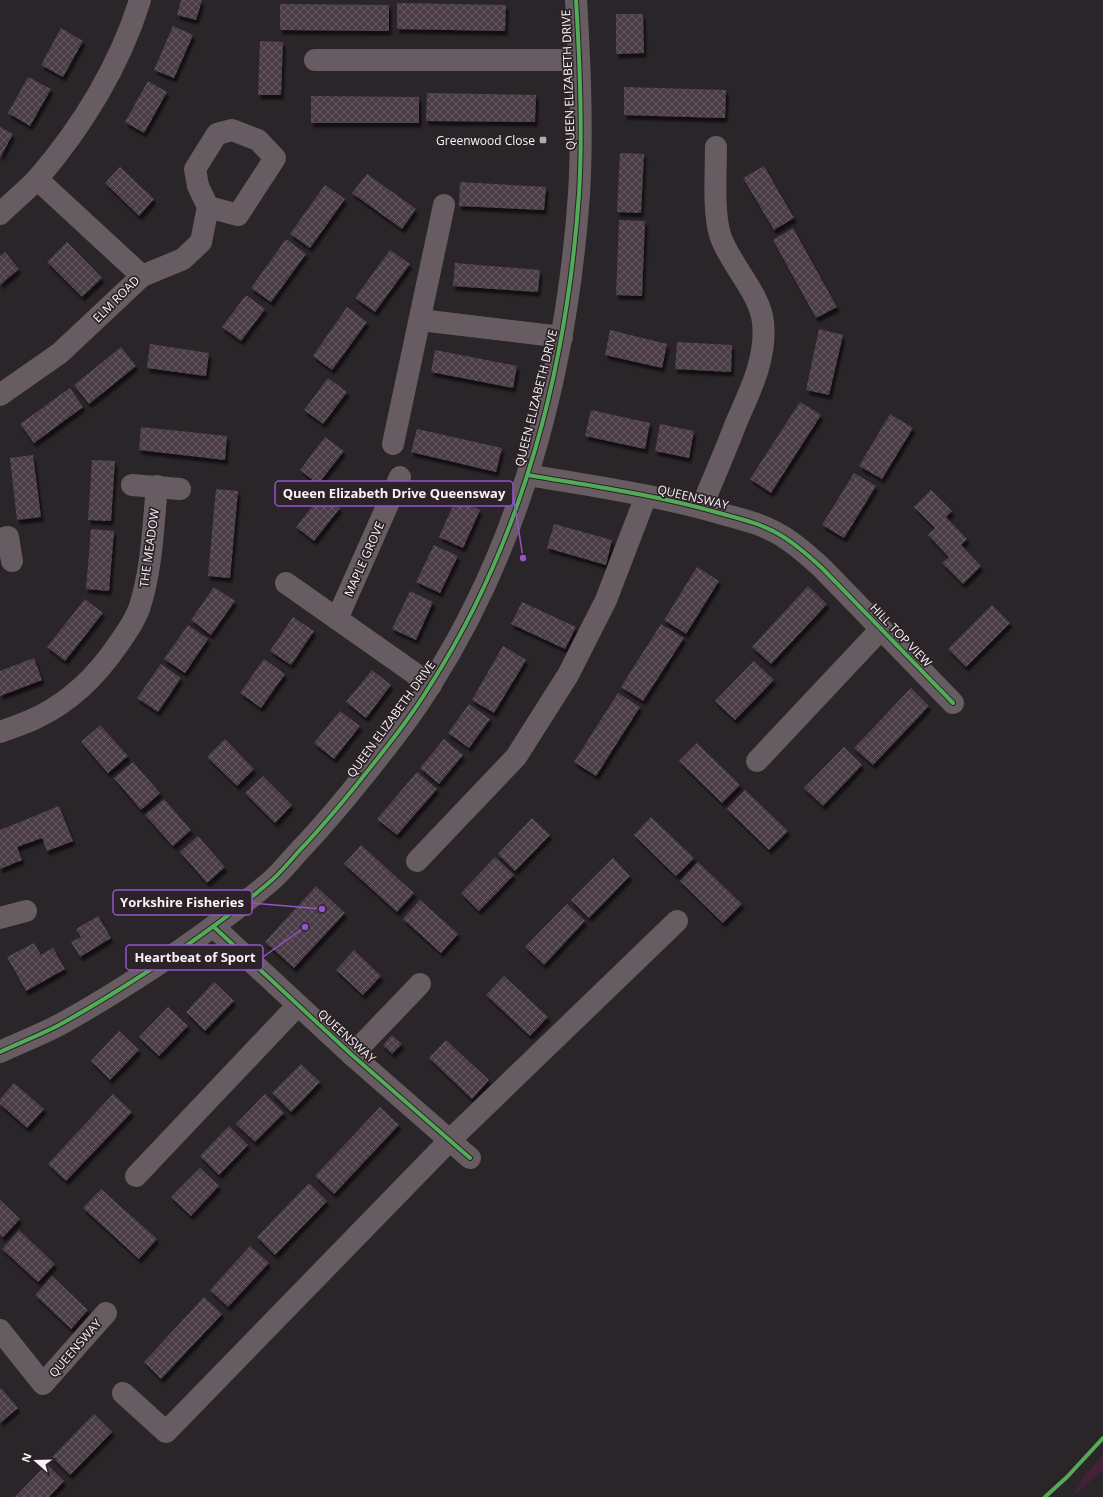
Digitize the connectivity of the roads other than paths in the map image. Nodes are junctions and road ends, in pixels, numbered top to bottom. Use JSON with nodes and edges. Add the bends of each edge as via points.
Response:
{"nodes":[{"id":1,"x":140,"y":0,"type":"edge"},
{"id":2,"x":576,"y":0,"type":"edge"},
{"id":3,"x":315,"y":60,"type":"dead end"},
{"id":4,"x":579,"y":60,"type":"junction"},
{"id":5,"x":716,"y":147,"type":"dead end"},
{"id":6,"x":37,"y":179,"type":"junction"},
{"id":7,"x":444,"y":205,"type":"dead end"},
{"id":8,"x":208,"y":208,"type":"dead end"},
{"id":9,"x":0,"y":214,"type":"edge"},
{"id":10,"x":142,"y":276,"type":"junction"},
{"id":11,"x":420,"y":320,"type":"junction"},
{"id":12,"x":562,"y":337,"type":"junction"},
{"id":13,"x":0,"y":395,"type":"edge"},
{"id":14,"x":393,"y":444,"type":"dead end"},
{"id":15,"x":528,"y":475,"type":"junction"},
{"id":16,"x":400,"y":477,"type":"dead end"},
{"id":17,"x":132,"y":485,"type":"dead end"},
{"id":18,"x":157,"y":486,"type":"junction"},
{"id":19,"x":180,"y":488,"type":"dead end"},
{"id":20,"x":646,"y":496,"type":"junction"},
{"id":21,"x":701,"y":508,"type":"junction"},
{"id":22,"x":0,"y":539,"type":"edge"},
{"id":23,"x":12,"y":561,"type":"dead end"},
{"id":24,"x":834,"y":581,"type":"joint"},
{"id":25,"x":286,"y":583,"type":"dead end"},
{"id":26,"x":337,"y":619,"type":"junction"},
{"id":27,"x":882,"y":629,"type":"junction"},
{"id":28,"x":431,"y":685,"type":"junction"},
{"id":29,"x":953,"y":702,"type":"dead end"},
{"id":30,"x":0,"y":732,"type":"edge"},
{"id":31,"x":757,"y":761,"type":"dead end"},
{"id":32,"x":417,"y":861,"type":"dead end"},
{"id":33,"x":26,"y":911,"type":"dead end"},
{"id":34,"x":0,"y":918,"type":"edge"},
{"id":35,"x":677,"y":921,"type":"dead end"},
{"id":36,"x":214,"y":927,"type":"junction"},
{"id":37,"x":420,"y":984,"type":"dead end"},
{"id":38,"x":298,"y":1005,"type":"junction"},
{"id":39,"x":0,"y":1052,"type":"edge"},
{"id":40,"x":352,"y":1055,"type":"junction"},
{"id":41,"x":450,"y":1140,"type":"junction"},
{"id":42,"x":470,"y":1158,"type":"dead end"},
{"id":43,"x":136,"y":1176,"type":"dead end"},
{"id":44,"x":106,"y":1313,"type":"dead end"},
{"id":45,"x":0,"y":1330,"type":"edge"},
{"id":46,"x":123,"y":1393,"type":"dead end"}],
"edges":[{"from":1,"to":6,"type":"street","via":[[119,55],[94,102]]},
{"from":2,"to":4,"type":"street","name":"QUEEN ELIZABETH DRIVE"},
{"from":3,"to":4,"type":"street"},
{"from":4,"to":12,"type":"street","name":"QUEEN ELIZABETH DRIVE","via":[[579,192],[572,271]]},
{"from":5,"to":21,"type":"street","name":"QUEENSWAY","via":[[716,210],[720,235],[755,298],[763,320],[764,346],[757,374]]},
{"from":6,"to":9,"type":"street"},
{"from":6,"to":10,"type":"street","name":"ELM ROAD"},
{"from":7,"to":11,"type":"street"},
{"from":8,"to":10,"type":"street","via":[[201,242],[183,259]]},
{"from":10,"to":13,"type":"street","name":"ELM ROAD","via":[[60,353]]},
{"from":11,"to":12,"type":"street"},
{"from":11,"to":14,"type":"street"},
{"from":12,"to":15,"type":"street","name":"QUEEN ELIZABETH DRIVE"},
{"from":15,"to":20,"type":"street","name":"QUEENSWAY"},
{"from":15,"to":28,"type":"street","name":"QUEEN ELIZABETH DRIVE","via":[[507,534],[485,582],[463,629]]},
{"from":16,"to":26,"type":"street","name":"MAPLE GROVE"},
{"from":17,"to":18,"type":"street"},
{"from":18,"to":19,"type":"street"},
{"from":18,"to":30,"type":"street","name":"THE MEADOW","via":[[147,577],[138,610],[123,637],[105,663],[73,695],[40,716]]},
{"from":20,"to":21,"type":"street","name":"QUEENSWAY"},
{"from":20,"to":32,"type":"street","name":"QUEENSWAY","via":[[606,600],[568,675],[516,757]]},
{"from":21,"to":24,"type":"street","name":"QUEENSWAY","via":[[755,523],[781,535],[802,550]]},
{"from":22,"to":23,"type":"street","via":[[8,537]]},
{"from":24,"to":27,"type":"street","name":"HILL TOP VIEW"},
{"from":25,"to":26,"type":"street"},
{"from":26,"to":28,"type":"street"},
{"from":27,"to":29,"type":"street","name":"HILL TOP VIEW"},
{"from":27,"to":31,"type":"street","name":"HILL TOP VIEW"},
{"from":28,"to":36,"type":"street","name":"QUEEN ELIZABETH DRIVE","via":[[377,760],[329,819],[274,878]]},
{"from":33,"to":34,"type":"street"},
{"from":35,"to":41,"type":"street"},
{"from":36,"to":38,"type":"street","name":"QUEENSWAY"},
{"from":36,"to":39,"type":"street","name":"QUEEN ELIZABETH DRIVE","via":[[129,984],[56,1026]]},
{"from":37,"to":40,"type":"street"},
{"from":38,"to":40,"type":"street","name":"QUEENSWAY"},
{"from":38,"to":43,"type":"street"},
{"from":40,"to":41,"type":"street","name":"QUEENSWAY"},
{"from":41,"to":42,"type":"street","name":"QUEENSWAY"},
{"from":41,"to":46,"type":"street","via":[[166,1432]]},
{"from":44,"to":45,"type":"street","name":"QUEENSWAY","via":[[43,1384]]}]}
